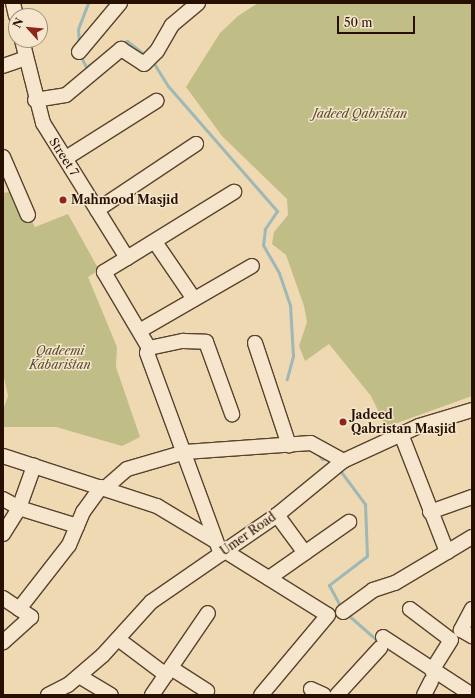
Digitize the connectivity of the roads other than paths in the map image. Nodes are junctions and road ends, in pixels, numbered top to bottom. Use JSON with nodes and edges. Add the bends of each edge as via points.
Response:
{"nodes":[{"id":1,"x":120,"y":3,"type":"edge"},
{"id":2,"x":198,"y":3,"type":"edge"},
{"id":3,"x":24,"y":48,"type":"edge"},
{"id":4,"x":79,"y":52,"type":"dead end"},
{"id":5,"x":26,"y":58,"type":"junction"},
{"id":6,"x":3,"y":66,"type":"edge"},
{"id":7,"x":35,"y":100,"type":"junction"},
{"id":8,"x":156,"y":101,"type":"dead end"},
{"id":9,"x":196,"y":144,"type":"dead end"},
{"id":10,"x":3,"y":157,"type":"edge"},
{"id":11,"x":66,"y":158,"type":"junction"},
{"id":12,"x":234,"y":192,"type":"dead end"},
{"id":13,"x":96,"y":210,"type":"junction"},
{"id":14,"x":28,"y":216,"type":"dead end"},
{"id":15,"x":156,"y":242,"type":"junction"},
{"id":16,"x":127,"y":258,"type":"junction"},
{"id":17,"x":252,"y":266,"type":"dead end"},
{"id":18,"x":194,"y":299,"type":"junction"},
{"id":19,"x":141,"y":330,"type":"junction"},
{"id":20,"x":255,"y":343,"type":"dead end"},
{"id":21,"x":149,"y":348,"type":"junction"},
{"id":22,"x":472,"y":410,"type":"edge"},
{"id":23,"x":232,"y":414,"type":"dead end"},
{"id":24,"x":401,"y":434,"type":"junction"},
{"id":25,"x":289,"y":445,"type":"junction"},
{"id":26,"x":185,"y":452,"type":"junction"},
{"id":27,"x":3,"y":456,"type":"edge"},
{"id":28,"x":337,"y":465,"type":"junction"},
{"id":29,"x":34,"y":466,"type":"junction"},
{"id":30,"x":103,"y":488,"type":"junction"},
{"id":31,"x":472,"y":497,"type":"edge"},
{"id":32,"x":3,"y":499,"type":"edge"},
{"id":33,"x":19,"y":508,"type":"junction"},
{"id":34,"x":430,"y":512,"type":"junction"},
{"id":35,"x":277,"y":515,"type":"junction"},
{"id":36,"x":349,"y":522,"type":"dead end"},
{"id":37,"x":77,"y":526,"type":"junction"},
{"id":38,"x":3,"y":534,"type":"edge"},
{"id":39,"x":472,"y":537,"type":"edge"},
{"id":40,"x":215,"y":541,"type":"junction"},
{"id":41,"x":447,"y":552,"type":"junction"},
{"id":42,"x":223,"y":553,"type":"junction"},
{"id":43,"x":305,"y":553,"type":"junction"},
{"id":44,"x":269,"y":578,"type":"junction"},
{"id":45,"x":3,"y":598,"type":"edge"},
{"id":46,"x":19,"y":609,"type":"junction"},
{"id":47,"x":410,"y":609,"type":"dead end"},
{"id":48,"x":472,"y":609,"type":"edge"},
{"id":49,"x":343,"y":612,"type":"dead end"},
{"id":50,"x":208,"y":613,"type":"dead end"},
{"id":51,"x":472,"y":636,"type":"edge"},
{"id":52,"x":118,"y":639,"type":"junction"},
{"id":53,"x":3,"y":642,"type":"edge"},
{"id":54,"x":168,"y":671,"type":"junction"},
{"id":55,"x":79,"y":676,"type":"junction"},
{"id":56,"x":431,"y":676,"type":"junction"},
{"id":57,"x":311,"y":689,"type":"dead end"},
{"id":58,"x":207,"y":691,"type":"dead end"},
{"id":59,"x":48,"y":695,"type":"edge"},
{"id":60,"x":111,"y":695,"type":"edge"},
{"id":61,"x":152,"y":695,"type":"edge"},
{"id":62,"x":261,"y":695,"type":"edge"},
{"id":63,"x":324,"y":695,"type":"edge"},
{"id":64,"x":337,"y":695,"type":"edge"},
{"id":65,"x":424,"y":695,"type":"edge"},
{"id":66,"x":472,"y":695,"type":"edge"}],
"edges":[{"from":1,"to":4,"type":"street"},
{"from":2,"to":7,"type":"street","via":[[172,25],[158,51],[144,64],[121,49],[66,95]]},
{"from":3,"to":5,"type":"street","name":"Street 7"},
{"from":5,"to":6,"type":"street"},
{"from":5,"to":7,"type":"street","name":"Street 7"},
{"from":7,"to":11,"type":"street","name":"Street 7","via":[[43,124]]},
{"from":8,"to":11,"type":"street"},
{"from":9,"to":13,"type":"street"},
{"from":10,"to":14,"type":"street"},
{"from":11,"to":13,"type":"street","name":"Street 7"},
{"from":12,"to":15,"type":"street"},
{"from":13,"to":16,"type":"street","name":"Street 7"},
{"from":15,"to":16,"type":"street"},
{"from":15,"to":18,"type":"street"},
{"from":16,"to":19,"type":"street","via":[[104,272]]},
{"from":17,"to":18,"type":"street"},
{"from":18,"to":19,"type":"street"},
{"from":19,"to":21,"type":"street"},
{"from":20,"to":25,"type":"street"},
{"from":21,"to":23,"type":"street","via":[[183,341],[206,342]]},
{"from":21,"to":26,"type":"street","via":[[147,353]]},
{"from":22,"to":24,"type":"street","name":"Umer Road"},
{"from":24,"to":28,"type":"street","name":"Umer Road"},
{"from":24,"to":34,"type":"street"},
{"from":25,"to":26,"type":"street"},
{"from":25,"to":28,"type":"street","via":[[311,443]]},
{"from":26,"to":30,"type":"street","via":[[127,469]]},
{"from":26,"to":40,"type":"street"},
{"from":27,"to":29,"type":"street"},
{"from":28,"to":35,"type":"street","name":"Umer Road"},
{"from":29,"to":30,"type":"street"},
{"from":29,"to":33,"type":"street"},
{"from":30,"to":37,"type":"street"},
{"from":30,"to":40,"type":"street","via":[[157,506]]},
{"from":31,"to":34,"type":"street"},
{"from":32,"to":33,"type":"street"},
{"from":33,"to":37,"type":"street"},
{"from":33,"to":38,"type":"street"},
{"from":34,"to":41,"type":"street"},
{"from":35,"to":42,"type":"street","name":"Umer Road"},
{"from":35,"to":43,"type":"street"},
{"from":36,"to":43,"type":"street"},
{"from":37,"to":46,"type":"street","via":[[69,545]]},
{"from":39,"to":41,"type":"street"},
{"from":40,"to":42,"type":"street"},
{"from":41,"to":49,"type":"street","via":[[394,584],[373,590]]},
{"from":42,"to":44,"type":"street"},
{"from":42,"to":52,"type":"street","name":"Umer Road","via":[[151,602]]},
{"from":43,"to":44,"type":"street"},
{"from":44,"to":62,"type":"street","via":[[328,615]]},
{"from":45,"to":46,"type":"street"},
{"from":46,"to":53,"type":"street","via":[[31,617]]},
{"from":47,"to":56,"type":"street","via":[[451,640]]},
{"from":48,"to":51,"type":"street","via":[[461,630]]},
{"from":50,"to":54,"type":"street"},
{"from":52,"to":54,"type":"street"},
{"from":52,"to":55,"type":"street","name":"Umer Road"},
{"from":54,"to":58,"type":"street"},
{"from":54,"to":61,"type":"street"},
{"from":55,"to":59,"type":"street","name":"Umer Road"},
{"from":55,"to":60,"type":"street"},
{"from":56,"to":64,"type":"street","via":[[381,643]]},
{"from":56,"to":65,"type":"street"},
{"from":56,"to":66,"type":"street"},
{"from":57,"to":63,"type":"street"}]}
